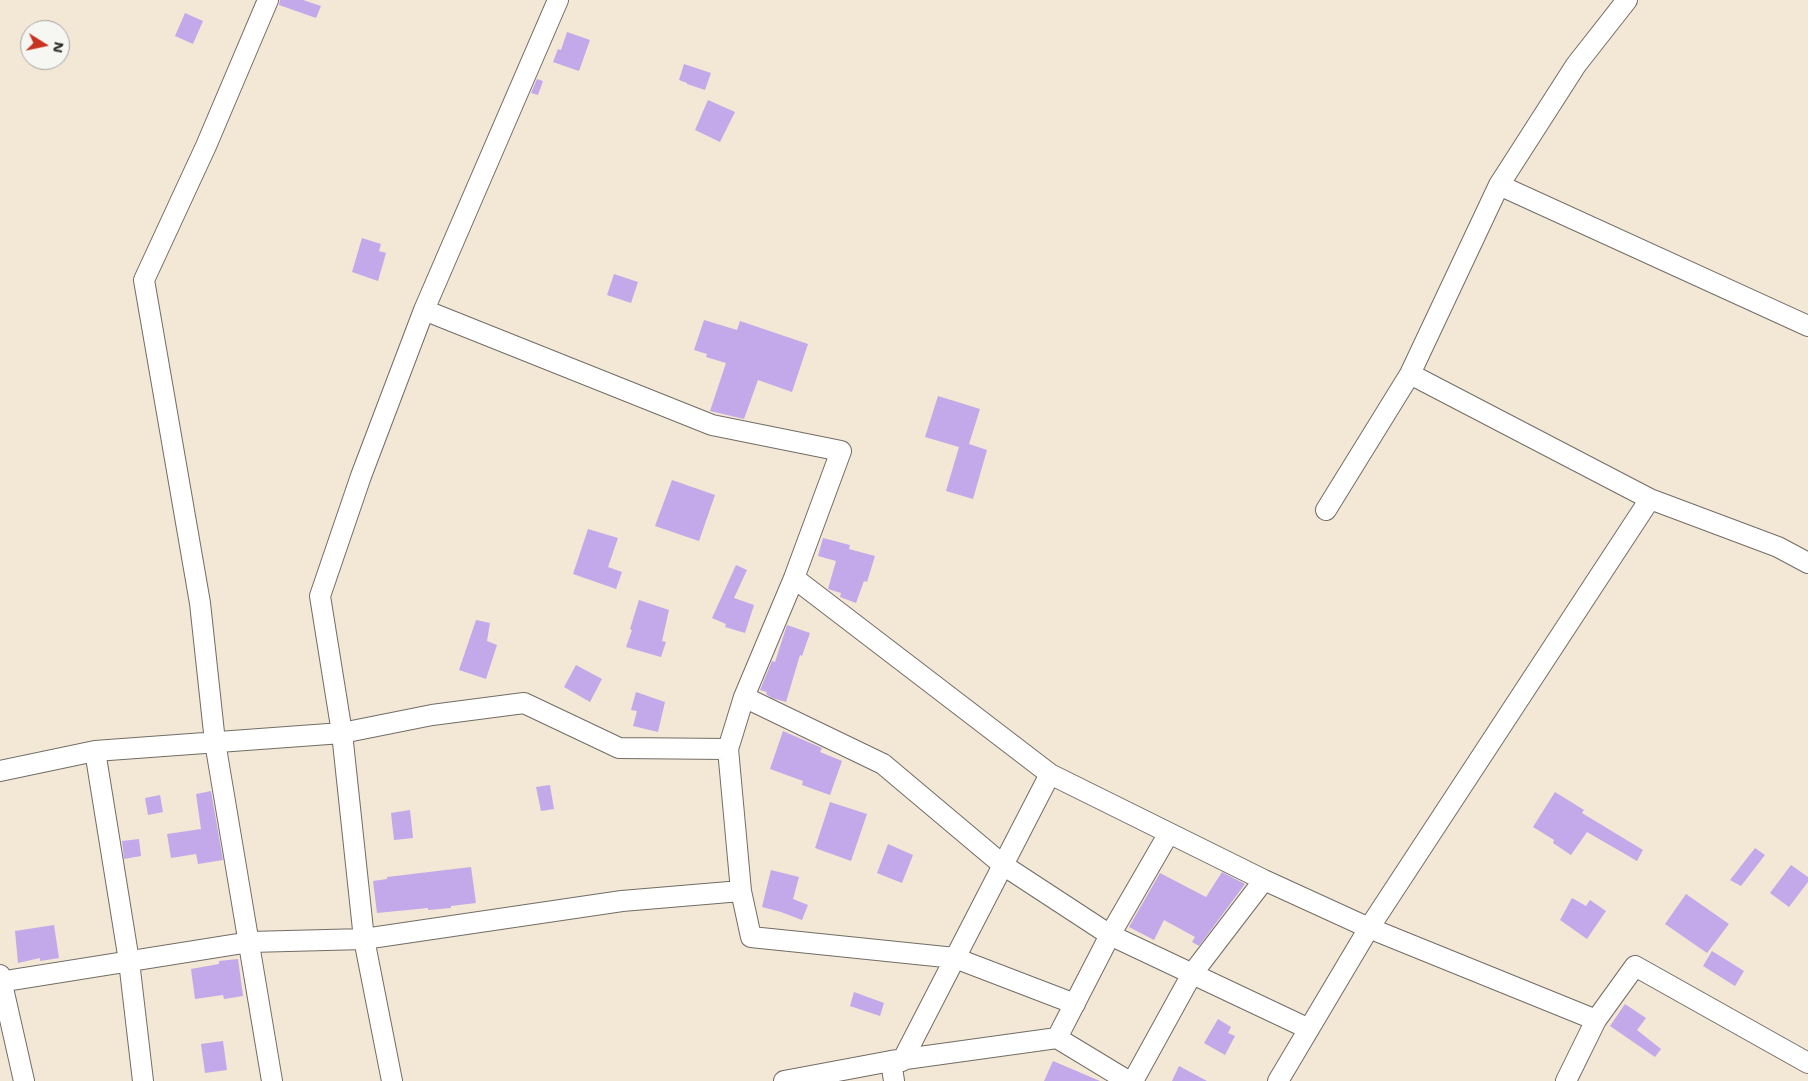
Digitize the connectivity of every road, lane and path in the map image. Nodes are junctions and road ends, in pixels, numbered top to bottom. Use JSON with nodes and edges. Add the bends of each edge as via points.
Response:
{"nodes":[{"id":1,"x":268,"y":0,"type":"edge"},
{"id":2,"x":558,"y":0,"type":"edge"},
{"id":3,"x":1628,"y":0,"type":"edge"},
{"id":4,"x":1499,"y":186,"type":"junction"},
{"id":5,"x":424,"y":310,"type":"junction"},
{"id":6,"x":1808,"y":326,"type":"edge"},
{"id":7,"x":1410,"y":374,"type":"junction"},
{"id":8,"x":1650,"y":499,"type":"junction"},
{"id":9,"x":1326,"y":510,"type":"dead end"},
{"id":10,"x":1808,"y":563,"type":"edge"},
{"id":11,"x":794,"y":578,"type":"junction"},
{"id":12,"x":744,"y":697,"type":"junction"},
{"id":13,"x":342,"y":733,"type":"junction"},
{"id":14,"x":215,"y":742,"type":"junction"},
{"id":15,"x":728,"y":749,"type":"junction"},
{"id":16,"x":95,"y":751,"type":"junction"},
{"id":17,"x":0,"y":772,"type":"edge"},
{"id":18,"x":1050,"y":774,"type":"junction"},
{"id":19,"x":1169,"y":833,"type":"junction"},
{"id":20,"x":1003,"y":866,"type":"junction"},
{"id":21,"x":1264,"y":880,"type":"junction"},
{"id":22,"x":741,"y":891,"type":"junction"},
{"id":23,"x":1369,"y":928,"type":"junction"},
{"id":24,"x":1110,"y":935,"type":"junction"},
{"id":25,"x":364,"y":939,"type":"junction"},
{"id":26,"x":250,"y":942,"type":"junction"},
{"id":27,"x":955,"y":958,"type":"junction"},
{"id":28,"x":129,"y":961,"type":"junction"},
{"id":29,"x":1192,"y":974,"type":"junction"},
{"id":30,"x":0,"y":980,"type":"edge"},
{"id":31,"x":1075,"y":1004,"type":"junction"},
{"id":32,"x":1596,"y":1020,"type":"junction"},
{"id":33,"x":1309,"y":1029,"type":"junction"},
{"id":34,"x":1057,"y":1038,"type":"junction"},
{"id":35,"x":1808,"y":1064,"type":"edge"},
{"id":36,"x":896,"y":1068,"type":"edge"},
{"id":37,"x":24,"y":1081,"type":"edge"},
{"id":38,"x":143,"y":1081,"type":"edge"},
{"id":39,"x":272,"y":1081,"type":"edge"},
{"id":40,"x":392,"y":1081,"type":"edge"},
{"id":41,"x":784,"y":1081,"type":"edge"},
{"id":42,"x":1128,"y":1081,"type":"edge"},
{"id":43,"x":1133,"y":1081,"type":"edge"},
{"id":44,"x":1278,"y":1081,"type":"edge"},
{"id":45,"x":1566,"y":1081,"type":"edge"}],
"edges":[{"from":1,"to":14,"type":"street","via":[[144,280],[200,603]]},
{"from":2,"to":5,"type":"street"},
{"from":3,"to":4,"type":"street","via":[[1576,65]]},
{"from":4,"to":6,"type":"street"},
{"from":4,"to":7,"type":"street"},
{"from":5,"to":11,"type":"street","via":[[712,425],[842,451]]},
{"from":5,"to":13,"type":"street","via":[[320,596]]},
{"from":7,"to":8,"type":"street"},
{"from":7,"to":9,"type":"street"},
{"from":8,"to":10,"type":"street","via":[[1778,547]]},
{"from":8,"to":23,"type":"street"},
{"from":11,"to":12,"type":"street"},
{"from":11,"to":18,"type":"street"},
{"from":12,"to":15,"type":"street"},
{"from":12,"to":20,"type":"street","via":[[883,764]]},
{"from":13,"to":14,"type":"street"},
{"from":13,"to":15,"type":"street","via":[[432,715],[524,703],[619,748]]},
{"from":13,"to":25,"type":"street"},
{"from":14,"to":16,"type":"street"},
{"from":14,"to":26,"type":"street"},
{"from":15,"to":22,"type":"street"},
{"from":16,"to":17,"type":"street"},
{"from":16,"to":28,"type":"street"},
{"from":18,"to":19,"type":"street"},
{"from":18,"to":20,"type":"street"},
{"from":19,"to":21,"type":"street"},
{"from":19,"to":24,"type":"street"},
{"from":20,"to":24,"type":"street"},
{"from":20,"to":27,"type":"street"},
{"from":21,"to":23,"type":"street"},
{"from":21,"to":29,"type":"street"},
{"from":22,"to":25,"type":"street","via":[[622,902]]},
{"from":22,"to":27,"type":"street","via":[[751,937]]},
{"from":23,"to":32,"type":"street"},
{"from":23,"to":33,"type":"street"},
{"from":24,"to":29,"type":"street"},
{"from":24,"to":31,"type":"street"},
{"from":25,"to":26,"type":"street"},
{"from":25,"to":40,"type":"street"},
{"from":26,"to":28,"type":"street"},
{"from":26,"to":39,"type":"street"},
{"from":27,"to":31,"type":"street"},
{"from":27,"to":36,"type":"street"},
{"from":28,"to":30,"type":"street"},
{"from":28,"to":38,"type":"street"},
{"from":29,"to":33,"type":"street"},
{"from":29,"to":43,"type":"street"},
{"from":30,"to":37,"type":"street"},
{"from":31,"to":34,"type":"street"},
{"from":32,"to":35,"type":"street","via":[[1635,966]]},
{"from":32,"to":45,"type":"street"},
{"from":33,"to":44,"type":"street"},
{"from":34,"to":36,"type":"street"},
{"from":34,"to":42,"type":"street"},
{"from":36,"to":41,"type":"street"}]}
